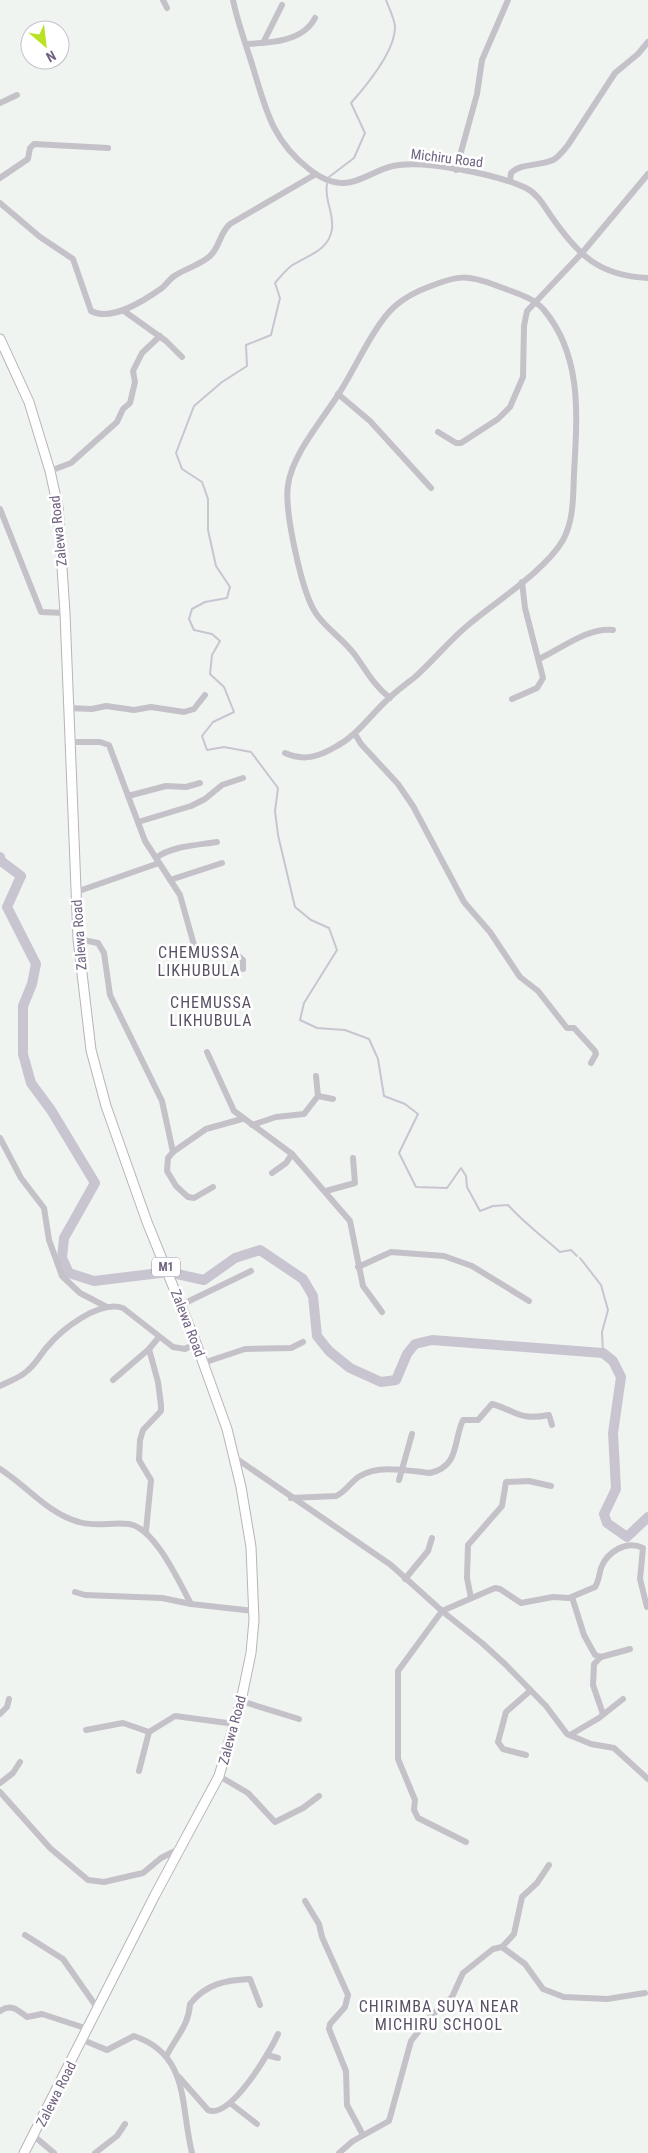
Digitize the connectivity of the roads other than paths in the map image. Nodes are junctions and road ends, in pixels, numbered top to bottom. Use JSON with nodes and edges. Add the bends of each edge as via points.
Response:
{"nodes":[{"id":1,"x":163,"y":0,"type":"edge"},
{"id":2,"x":233,"y":0,"type":"edge"},
{"id":3,"x":508,"y":0,"type":"edge"},
{"id":4,"x":282,"y":4,"type":"dead end"},
{"id":5,"x":168,"y":8,"type":"dead end"},
{"id":6,"x":315,"y":18,"type":"dead end"},
{"id":7,"x":648,"y":42,"type":"edge"},
{"id":8,"x":263,"y":43,"type":"junction"},
{"id":9,"x":246,"y":44,"type":"junction"},
{"id":10,"x":17,"y":95,"type":"dead end"},
{"id":11,"x":0,"y":103,"type":"edge"},
{"id":12,"x":108,"y":148,"type":"dead end"},
{"id":13,"x":456,"y":170,"type":"junction"},
{"id":14,"x":316,"y":174,"type":"junction"},
{"id":15,"x":648,"y":174,"type":"edge"},
{"id":16,"x":0,"y":178,"type":"edge"},
{"id":17,"x":510,"y":181,"type":"junction"},
{"id":18,"x":0,"y":203,"type":"edge"},
{"id":19,"x":582,"y":253,"type":"junction"},
{"id":20,"x":648,"y":278,"type":"edge"},
{"id":21,"x":535,"y":301,"type":"junction"},
{"id":22,"x":124,"y":311,"type":"junction"},
{"id":23,"x":160,"y":336,"type":"junction"},
{"id":24,"x":0,"y":339,"type":"edge"},
{"id":25,"x":182,"y":357,"type":"dead end"},
{"id":26,"x":338,"y":394,"type":"junction"},
{"id":27,"x":438,"y":432,"type":"dead end"},
{"id":28,"x":50,"y":470,"type":"junction"},
{"id":29,"x":431,"y":488,"type":"dead end"},
{"id":30,"x":0,"y":509,"type":"edge"},
{"id":31,"x":522,"y":582,"type":"junction"},
{"id":32,"x":65,"y":613,"type":"junction"},
{"id":33,"x":613,"y":630,"type":"dead end"},
{"id":34,"x":539,"y":659,"type":"junction"},
{"id":35,"x":205,"y":694,"type":"dead end"},
{"id":36,"x":390,"y":698,"type":"junction"},
{"id":37,"x":512,"y":698,"type":"dead end"},
{"id":38,"x":68,"y":708,"type":"junction"},
{"id":39,"x":355,"y":734,"type":"junction"},
{"id":40,"x":69,"y":742,"type":"junction"},
{"id":41,"x":286,"y":753,"type":"dead end"},
{"id":42,"x":243,"y":778,"type":"dead end"},
{"id":43,"x":200,"y":783,"type":"dead end"},
{"id":44,"x":128,"y":796,"type":"junction"},
{"id":45,"x":138,"y":822,"type":"junction"},
{"id":46,"x":217,"y":842,"type":"dead end"},
{"id":47,"x":158,"y":861,"type":"junction"},
{"id":48,"x":222,"y":863,"type":"dead end"},
{"id":49,"x":170,"y":880,"type":"junction"},
{"id":50,"x":76,"y":892,"type":"junction"},
{"id":51,"x":78,"y":939,"type":"junction"},
{"id":52,"x":243,"y":970,"type":"dead end"},
{"id":53,"x":207,"y":1052,"type":"dead end"},
{"id":54,"x":591,"y":1063,"type":"dead end"},
{"id":55,"x":316,"y":1076,"type":"dead end"},
{"id":56,"x":318,"y":1096,"type":"junction"},
{"id":57,"x":333,"y":1099,"type":"dead end"},
{"id":58,"x":242,"y":1119,"type":"junction"},
{"id":59,"x":252,"y":1125,"type":"junction"},
{"id":60,"x":1,"y":1142,"type":"edge"},
{"id":61,"x":174,"y":1152,"type":"junction"},
{"id":62,"x":292,"y":1154,"type":"junction"},
{"id":63,"x":353,"y":1158,"type":"dead end"},
{"id":64,"x":272,"y":1173,"type":"dead end"},
{"id":65,"x":213,"y":1187,"type":"dead end"},
{"id":66,"x":326,"y":1191,"type":"junction"},
{"id":67,"x":358,"y":1267,"type":"junction"},
{"id":68,"x":251,"y":1271,"type":"dead end"},
{"id":69,"x":529,"y":1301,"type":"dead end"},
{"id":70,"x":181,"y":1305,"type":"junction"},
{"id":71,"x":105,"y":1306,"type":"junction"},
{"id":72,"x":382,"y":1312,"type":"dead end"},
{"id":73,"x":159,"y":1337,"type":"junction"},
{"id":74,"x":303,"y":1342,"type":"dead end"},
{"id":75,"x":196,"y":1343,"type":"junction"},
{"id":76,"x":150,"y":1349,"type":"junction"},
{"id":77,"x":203,"y":1363,"type":"junction"},
{"id":78,"x":113,"y":1380,"type":"dead end"},
{"id":79,"x":0,"y":1386,"type":"edge"},
{"id":80,"x":552,"y":1425,"type":"dead end"},
{"id":81,"x":412,"y":1434,"type":"dead end"},
{"id":82,"x":234,"y":1456,"type":"junction"},
{"id":83,"x":0,"y":1469,"type":"edge"},
{"id":84,"x":401,"y":1470,"type":"junction"},
{"id":85,"x":399,"y":1480,"type":"dead end"},
{"id":86,"x":551,"y":1486,"type":"dead end"},
{"id":87,"x":291,"y":1498,"type":"junction"},
{"id":88,"x":146,"y":1531,"type":"junction"},
{"id":89,"x":432,"y":1538,"type":"dead end"},
{"id":90,"x":406,"y":1579,"type":"junction"},
{"id":91,"x":75,"y":1592,"type":"dead end"},
{"id":92,"x":572,"y":1597,"type":"junction"},
{"id":93,"x":471,"y":1598,"type":"junction"},
{"id":94,"x":190,"y":1604,"type":"junction"},
{"id":95,"x":647,"y":1607,"type":"edge"},
{"id":96,"x":254,"y":1611,"type":"junction"},
{"id":97,"x":442,"y":1612,"type":"junction"},
{"id":98,"x":630,"y":1649,"type":"dead end"},
{"id":99,"x":601,"y":1658,"type":"junction"},
{"id":100,"x":530,"y":1691,"type":"junction"},
{"id":101,"x":9,"y":1699,"type":"dead end"},
{"id":102,"x":623,"y":1699,"type":"dead end"},
{"id":103,"x":241,"y":1701,"type":"junction"},
{"id":104,"x":0,"y":1714,"type":"edge"},
{"id":105,"x":603,"y":1714,"type":"junction"},
{"id":106,"x":299,"y":1720,"type":"dead end"},
{"id":107,"x":235,"y":1724,"type":"junction"},
{"id":108,"x":86,"y":1730,"type":"dead end"},
{"id":109,"x":149,"y":1732,"type":"junction"},
{"id":110,"x":570,"y":1735,"type":"junction"},
{"id":111,"x":526,"y":1755,"type":"dead end"},
{"id":112,"x":20,"y":1762,"type":"dead end"},
{"id":113,"x":139,"y":1771,"type":"dead end"},
{"id":114,"x":219,"y":1776,"type":"junction"},
{"id":115,"x":648,"y":1779,"type":"edge"},
{"id":116,"x":0,"y":1783,"type":"edge"},
{"id":117,"x":0,"y":1792,"type":"edge"},
{"id":118,"x":319,"y":1796,"type":"dead end"},
{"id":119,"x":466,"y":1842,"type":"dead end"},
{"id":120,"x":180,"y":1848,"type":"junction"},
{"id":121,"x":549,"y":1865,"type":"dead end"},
{"id":122,"x":305,"y":1901,"type":"dead end"},
{"id":123,"x":25,"y":1935,"type":"dead end"},
{"id":124,"x":502,"y":1947,"type":"junction"},
{"id":125,"x":645,"y":1993,"type":"dead end"},
{"id":126,"x":260,"y":2005,"type":"dead end"},
{"id":127,"x":98,"y":2009,"type":"junction"},
{"id":128,"x":0,"y":2011,"type":"edge"},
{"id":129,"x":88,"y":2029,"type":"junction"},
{"id":130,"x":278,"y":2034,"type":"dead end"},
{"id":131,"x":83,"y":2040,"type":"junction"},
{"id":132,"x":167,"y":2055,"type":"junction"},
{"id":133,"x":267,"y":2055,"type":"junction"},
{"id":134,"x":278,"y":2058,"type":"dead end"},
{"id":135,"x":178,"y":2076,"type":"junction"},
{"id":136,"x":230,"y":2103,"type":"junction"},
{"id":137,"x":125,"y":2124,"type":"dead end"},
{"id":138,"x":258,"y":2124,"type":"dead end"},
{"id":139,"x":363,"y":2135,"type":"junction"},
{"id":140,"x":34,"y":2136,"type":"junction"},
{"id":141,"x":24,"y":2153,"type":"edge"},
{"id":142,"x":54,"y":2153,"type":"edge"},
{"id":143,"x":95,"y":2153,"type":"edge"},
{"id":144,"x":192,"y":2153,"type":"edge"},
{"id":145,"x":339,"y":2153,"type":"edge"}],
"edges":[{"from":1,"to":5,"type":"street"},
{"from":2,"to":9,"type":"street","name":"Michiru Road"},
{"from":3,"to":13,"type":"street","via":[[482,60]]},
{"from":4,"to":8,"type":"street"},
{"from":6,"to":8,"type":"street","via":[[297,35]]},
{"from":7,"to":17,"type":"street","via":[[614,73],[568,146],[552,160],[516,169]]},
{"from":8,"to":9,"type":"street"},
{"from":9,"to":14,"type":"street","name":"Michiru Road","via":[[275,132],[290,153]]},
{"from":10,"to":11,"type":"street"},
{"from":12,"to":16,"type":"street","via":[[34,144],[28,159]]},
{"from":13,"to":14,"type":"street","name":"Michiru Road","via":[[400,165],[341,183]]},
{"from":13,"to":17,"type":"street","name":"Michiru Road"},
{"from":14,"to":22,"type":"street","via":[[230,224],[208,258],[176,274],[162,288]]},
{"from":15,"to":19,"type":"street"},
{"from":17,"to":19,"type":"street","name":"Michiru Road","via":[[537,196],[565,236]]},
{"from":18,"to":22,"type":"street","via":[[40,237],[73,259],[91,311]]},
{"from":19,"to":20,"type":"street","name":"Michiru Road","via":[[606,271]]},
{"from":19,"to":21,"type":"street"},
{"from":21,"to":26,"type":"street","via":[[472,276],[456,277],[415,292],[391,310]]},
{"from":21,"to":27,"type":"street","via":[[525,317],[523,377],[510,407],[498,420],[461,442],[456,443]]},
{"from":21,"to":31,"type":"street","via":[[554,326],[568,358],[578,412],[570,520],[557,549]]},
{"from":22,"to":23,"type":"street"},
{"from":23,"to":25,"type":"street"},
{"from":23,"to":28,"type":"street","via":[[142,353],[133,371],[136,382],[130,403],[117,422],[71,463]]},
{"from":24,"to":28,"type":"highway","name":"Zalewa Road","number":"M1","via":[[29,402]]},
{"from":26,"to":29,"type":"street","via":[[370,421]]},
{"from":26,"to":36,"type":"street","via":[[292,468],[287,505],[300,576],[316,614],[344,642]]},
{"from":28,"to":32,"type":"highway","name":"Zalewa Road","number":"M1","via":[[58,507]]},
{"from":30,"to":32,"type":"street","via":[[40,611]]},
{"from":31,"to":34,"type":"street","via":[[525,608]]},
{"from":31,"to":36,"type":"street","via":[[466,626]]},
{"from":32,"to":38,"type":"highway","name":"Zalewa Road","number":"M1"},
{"from":33,"to":34,"type":"street","via":[[600,630],[584,636]]},
{"from":34,"to":37,"type":"street","via":[[542,683]]},
{"from":35,"to":38,"type":"street","via":[[194,710],[184,712],[151,707],[124,710],[106,706]]},
{"from":36,"to":39,"type":"street"},
{"from":38,"to":40,"type":"highway","name":"Zalewa Road","number":"M1"},
{"from":39,"to":41,"type":"street","via":[[316,757],[295,757]]},
{"from":39,"to":54,"type":"street","via":[[414,806],[464,902],[490,932],[520,978],[538,991],[567,1028],[574,1028],[595,1051]]},
{"from":40,"to":44,"type":"street","via":[[109,745]]},
{"from":40,"to":50,"type":"highway","name":"Zalewa Road","number":"M1"},
{"from":42,"to":45,"type":"street","via":[[222,785],[190,806]]},
{"from":43,"to":44,"type":"street","via":[[186,787],[166,786]]},
{"from":44,"to":45,"type":"street"},
{"from":45,"to":47,"type":"street"},
{"from":46,"to":47,"type":"street","via":[[162,853]]},
{"from":47,"to":49,"type":"street"},
{"from":47,"to":50,"type":"street"},
{"from":48,"to":49,"type":"street"},
{"from":49,"to":52,"type":"street","via":[[180,895],[197,949],[236,954],[243,960]]},
{"from":50,"to":51,"type":"highway","name":"Zalewa Road","number":"M1"},
{"from":51,"to":61,"type":"street","via":[[98,943],[104,953],[110,995],[162,1101]]},
{"from":51,"to":70,"type":"highway","name":"Zalewa Road","number":"M1","via":[[92,1050],[106,1106],[147,1222]]},
{"from":53,"to":58,"type":"street","via":[[229,1102]]},
{"from":55,"to":56,"type":"street"},
{"from":56,"to":57,"type":"street"},
{"from":56,"to":59,"type":"street","via":[[304,1114],[276,1117]]},
{"from":58,"to":59,"type":"street"},
{"from":58,"to":61,"type":"street","via":[[206,1129]]},
{"from":59,"to":62,"type":"street"},
{"from":60,"to":71,"type":"street","via":[[44,1208],[48,1240],[62,1276],[80,1293]]},
{"from":61,"to":65,"type":"street","via":[[168,1158],[167,1171],[188,1197],[194,1198]]},
{"from":62,"to":64,"type":"street","via":[[282,1167]]},
{"from":62,"to":66,"type":"street"},
{"from":63,"to":66,"type":"street","via":[[354,1184]]},
{"from":66,"to":67,"type":"street","via":[[350,1221]]},
{"from":67,"to":69,"type":"street","via":[[392,1252],[444,1256],[472,1266]]},
{"from":67,"to":72,"type":"street","via":[[368,1295]]},
{"from":68,"to":70,"type":"street"},
{"from":70,"to":75,"type":"highway","name":"Zalewa Road","number":"M1"},
{"from":71,"to":73,"type":"street","via":[[123,1308]]},
{"from":71,"to":79,"type":"street","via":[[76,1320],[47,1346],[38,1362]]},
{"from":73,"to":75,"type":"street","via":[[173,1347],[185,1349]]},
{"from":73,"to":76,"type":"street"},
{"from":74,"to":77,"type":"street","via":[[291,1348],[245,1349]]},
{"from":75,"to":77,"type":"highway","name":"Zalewa Road","number":"M1"},
{"from":76,"to":78,"type":"street"},
{"from":76,"to":88,"type":"street","via":[[161,1411],[143,1430],[140,1440],[139,1460],[151,1480]]},
{"from":77,"to":82,"type":"highway","name":"Zalewa Road","number":"M1"},
{"from":80,"to":84,"type":"street","via":[[549,1415],[531,1418],[490,1404],[478,1420],[463,1420],[456,1448],[444,1467],[430,1473]]},
{"from":81,"to":84,"type":"street"},
{"from":82,"to":87,"type":"street"},
{"from":82,"to":96,"type":"highway","name":"Zalewa Road","number":"M1","via":[[251,1547]]},
{"from":83,"to":88,"type":"street","via":[[38,1499],[79,1522],[131,1524]]},
{"from":84,"to":85,"type":"street"},
{"from":84,"to":87,"type":"street","via":[[367,1472],[336,1496]]},
{"from":86,"to":93,"type":"street","via":[[529,1481],[506,1482],[502,1506],[468,1545]]},
{"from":87,"to":90,"type":"street","via":[[383,1558]]},
{"from":88,"to":94,"type":"street"},
{"from":89,"to":90,"type":"street","via":[[428,1551]]},
{"from":90,"to":97,"type":"street"},
{"from":91,"to":94,"type":"street","via":[[162,1598]]},
{"from":92,"to":93,"type":"street","via":[[524,1603],[495,1588]]},
{"from":92,"to":95,"type":"street","via":[[597,1584],[602,1566],[615,1550],[623,1546],[640,1546],[643,1550],[640,1579]]},
{"from":92,"to":99,"type":"street","via":[[591,1650]]},
{"from":93,"to":97,"type":"street"},
{"from":94,"to":96,"type":"street"},
{"from":96,"to":103,"type":"highway","name":"Zalewa Road","number":"M1","via":[[251,1653]]},
{"from":97,"to":100,"type":"street","via":[[482,1642]]},
{"from":97,"to":119,"type":"street","via":[[398,1671],[398,1759],[413,1795],[418,1818]]},
{"from":98,"to":99,"type":"street"},
{"from":99,"to":105,"type":"street","via":[[594,1664],[593,1685]]},
{"from":100,"to":110,"type":"street"},
{"from":100,"to":111,"type":"street","via":[[506,1712],[498,1742],[503,1749]]},
{"from":101,"to":104,"type":"street","via":[[8,1707]]},
{"from":102,"to":105,"type":"street"},
{"from":103,"to":106,"type":"street"},
{"from":103,"to":107,"type":"highway","name":"Zalewa Road","number":"M1"},
{"from":105,"to":110,"type":"street"},
{"from":107,"to":109,"type":"street","via":[[174,1716]]},
{"from":107,"to":114,"type":"highway","name":"Zalewa Road","number":"M1"},
{"from":108,"to":109,"type":"street","via":[[123,1723]]},
{"from":109,"to":113,"type":"street"},
{"from":110,"to":115,"type":"street","via":[[597,1746],[614,1748]]},
{"from":112,"to":116,"type":"street"},
{"from":114,"to":118,"type":"street","via":[[248,1793],[275,1822]]},
{"from":114,"to":120,"type":"highway","name":"Zalewa Road","number":"M1"},
{"from":117,"to":120,"type":"street","via":[[50,1848],[88,1880],[96,1882],[146,1872],[161,1858]]},
{"from":120,"to":127,"type":"highway","name":"Zalewa Road","number":"M1"},
{"from":121,"to":124,"type":"street","via":[[522,1897],[516,1930]]},
{"from":122,"to":139,"type":"street","via":[[319,1924],[348,1995],[345,2007],[329,2029],[346,2072],[347,2105]]},
{"from":123,"to":127,"type":"street","via":[[63,1959]]},
{"from":124,"to":125,"type":"street","via":[[525,1964],[543,1989],[564,1997],[607,1999]]},
{"from":124,"to":139,"type":"street","via":[[493,1949],[463,1973],[452,1997],[416,2034],[408,2049],[389,2120]]},
{"from":126,"to":132,"type":"street","via":[[250,1979],[224,1981],[210,1986],[190,2004],[186,2025]]},
{"from":127,"to":129,"type":"highway","name":"Zalewa Road","number":"M1"},
{"from":128,"to":129,"type":"street","via":[[13,2007],[27,2017],[42,2014]]},
{"from":129,"to":131,"type":"highway","name":"Zalewa Road","number":"M1"},
{"from":130,"to":133,"type":"street"},
{"from":131,"to":132,"type":"street","via":[[107,2050],[134,2036],[152,2043]]},
{"from":131,"to":140,"type":"highway","name":"Zalewa Road","number":"M1"},
{"from":132,"to":135,"type":"street"},
{"from":133,"to":134,"type":"street"},
{"from":133,"to":136,"type":"street"},
{"from":135,"to":136,"type":"street","via":[[213,2113],[222,2111]]},
{"from":135,"to":144,"type":"street"},
{"from":136,"to":138,"type":"street"},
{"from":137,"to":143,"type":"street","via":[[117,2136]]},
{"from":139,"to":145,"type":"street"},
{"from":140,"to":141,"type":"highway","name":"Zalewa Road","number":"M1"},
{"from":140,"to":142,"type":"street"}]}
